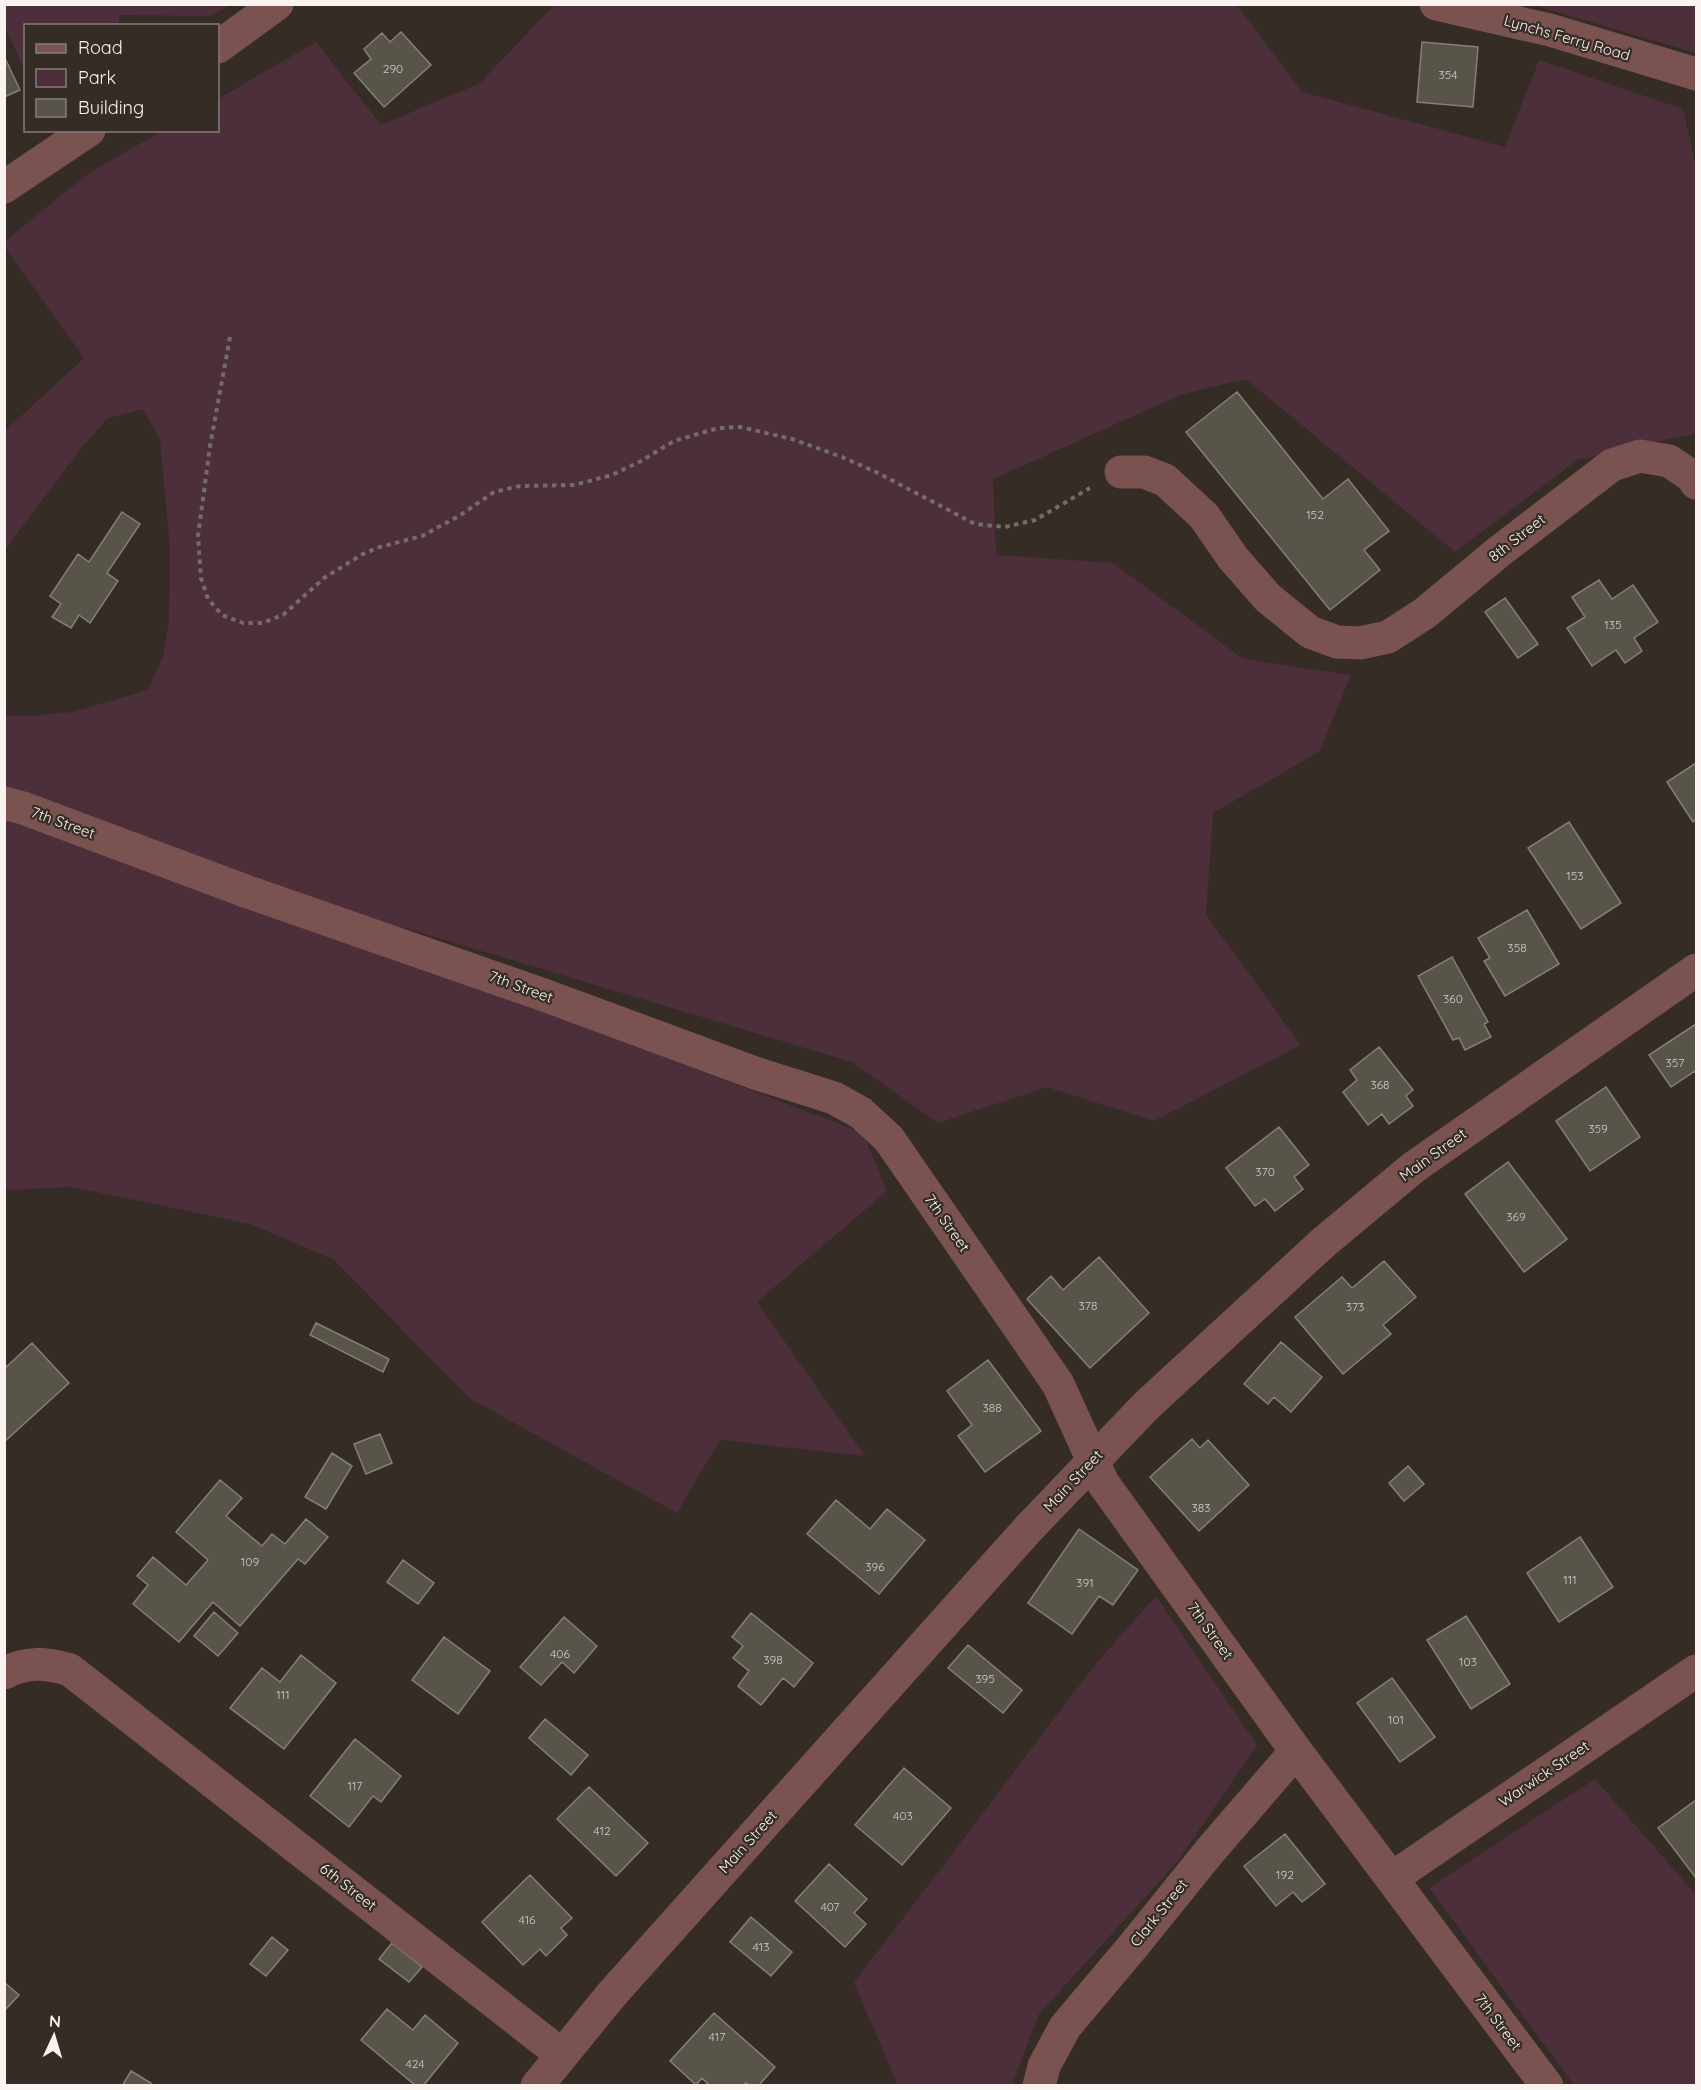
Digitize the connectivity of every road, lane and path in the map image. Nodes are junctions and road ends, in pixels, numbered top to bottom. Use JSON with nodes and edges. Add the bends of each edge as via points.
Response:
{"nodes":[{"id":1,"x":277,"y":4,"type":"edge"},
{"id":2,"x":1436,"y":4,"type":"edge"},
{"id":3,"x":219,"y":45,"type":"edge"},
{"id":4,"x":1696,"y":74,"type":"edge"},
{"id":5,"x":86,"y":132,"type":"edge"},
{"id":6,"x":4,"y":187,"type":"edge"},
{"id":7,"x":230,"y":337,"type":"dead end"},
{"id":8,"x":1121,"y":472,"type":"joint"},
{"id":9,"x":1696,"y":483,"type":"edge"},
{"id":10,"x":4,"y":803,"type":"edge"},
{"id":11,"x":1696,"y":970,"type":"edge"},
{"id":12,"x":1093,"y":1460,"type":"junction"},
{"id":13,"x":1696,"y":1671,"type":"edge"},
{"id":14,"x":4,"y":1673,"type":"edge"},
{"id":15,"x":1296,"y":1751,"type":"junction"},
{"id":16,"x":1392,"y":1878,"type":"junction"},
{"id":17,"x":562,"y":2055,"type":"junction"},
{"id":18,"x":537,"y":2085,"type":"edge"},
{"id":19,"x":1039,"y":2085,"type":"edge"},
{"id":20,"x":1547,"y":2085,"type":"edge"}],
"edges":[{"from":1,"to":3,"type":"street"},
{"from":2,"to":4,"type":"street","name":"Lynchs Ferry Road","via":[[1550,30]]},
{"from":5,"to":6,"type":"street"},
{"from":7,"to":8,"type":"path","via":[[198,536],[201,578],[208,599],[222,615],[243,623],[262,623],[283,615],[324,578],[363,554],[422,536],[494,492],[520,486],[574,485],[612,475],[674,441],[718,428],[740,427],[792,439],[842,457],[975,524],[1005,527],[1035,520]]},
{"from":8,"to":9,"type":"street","name":"8th Street","via":[[1144,472],[1165,480],[1204,516],[1268,598],[1310,632],[1337,642],[1360,643],[1388,637],[1425,613],[1612,465],[1640,456],[1669,461]]},
{"from":10,"to":12,"type":"street","name":"7th Street","via":[[834,1098],[861,1113],[889,1139],[1058,1384]]},
{"from":11,"to":12,"type":"street","name":"Main Street","via":[[1405,1175],[1324,1242]]},
{"from":12,"to":15,"type":"street","name":"7th Street","via":[[1103,1483]]},
{"from":12,"to":17,"type":"street","name":"Main Street","via":[[612,1994]]},
{"from":13,"to":16,"type":"street","name":"Warwick Street"},
{"from":14,"to":17,"type":"street","name":"6th Street","via":[[23,1665],[47,1663],[70,1670]]},
{"from":15,"to":16,"type":"street","name":"7th Street"},
{"from":15,"to":19,"type":"street","name":"Clark Street","via":[[1065,2027],[1044,2066]]},
{"from":16,"to":20,"type":"street","name":"7th Street"},
{"from":17,"to":18,"type":"street","name":"Main Street"}]}
